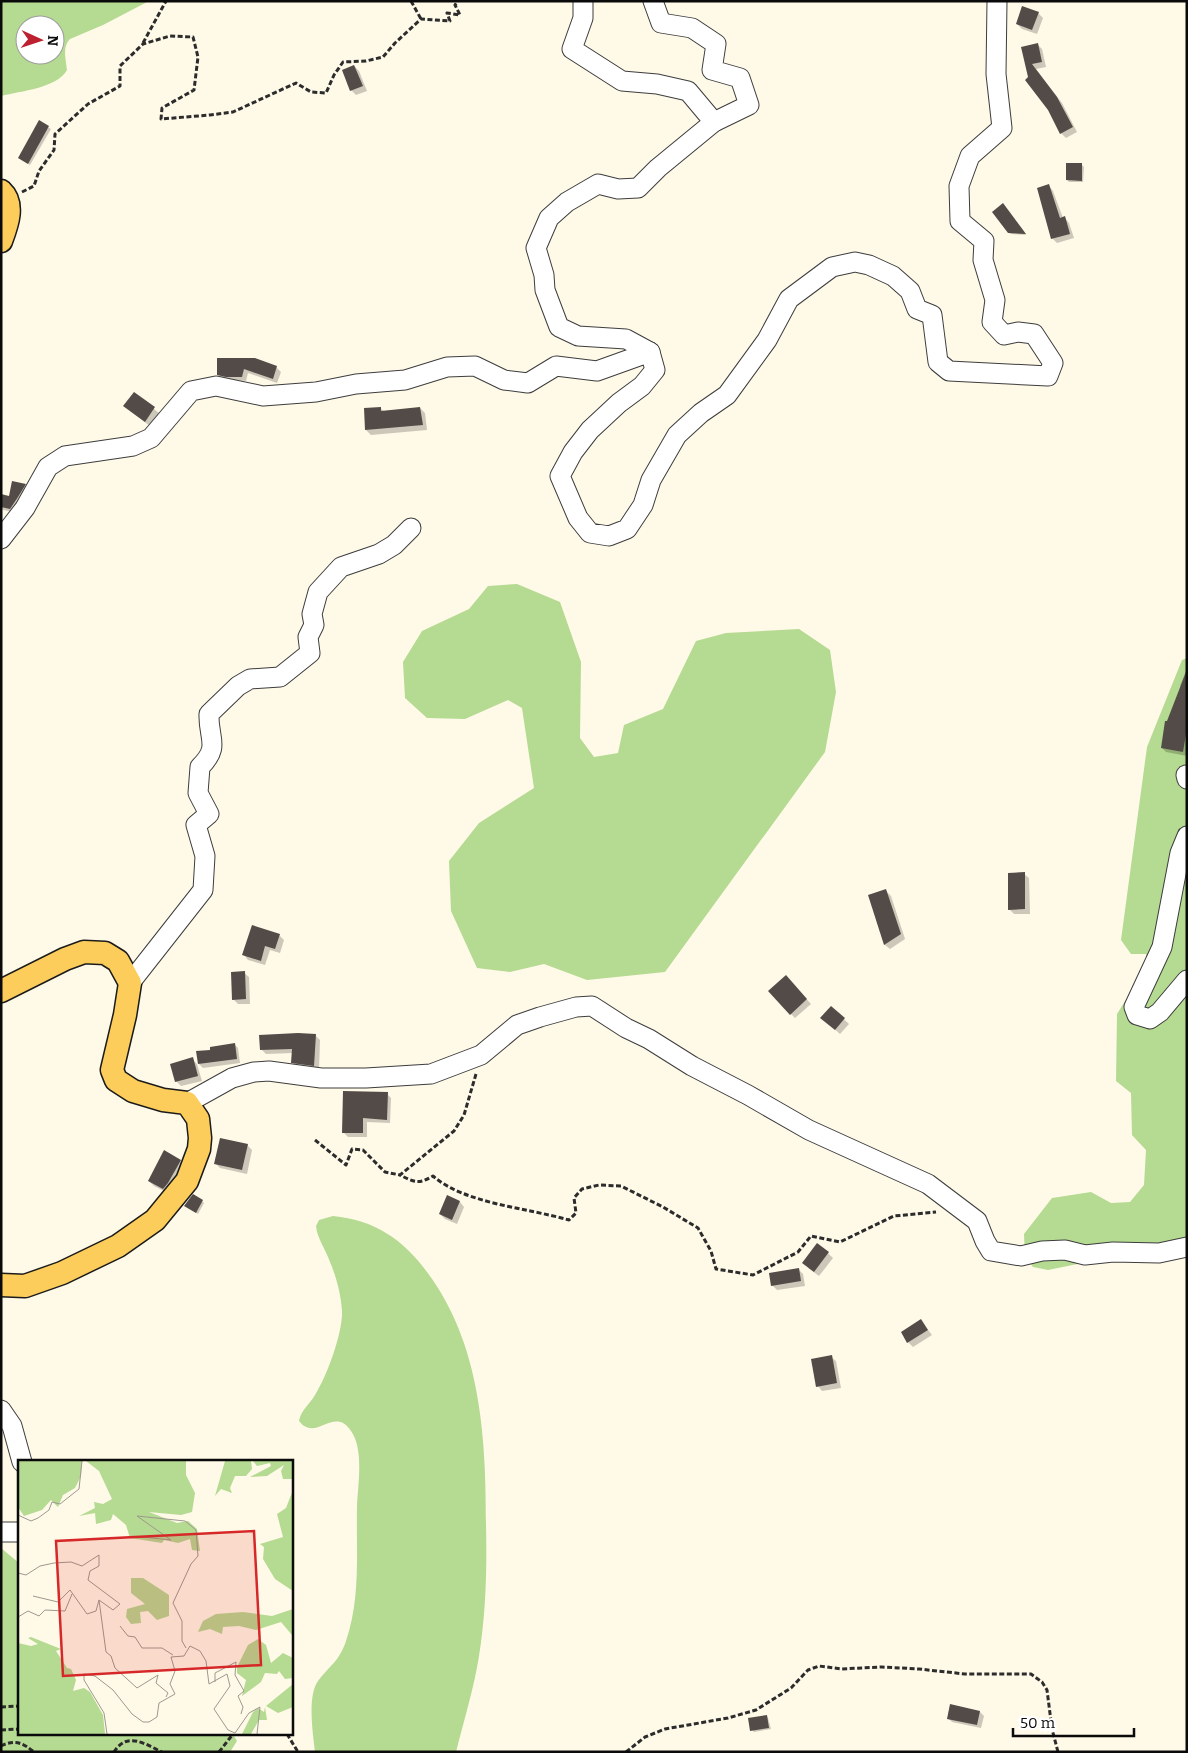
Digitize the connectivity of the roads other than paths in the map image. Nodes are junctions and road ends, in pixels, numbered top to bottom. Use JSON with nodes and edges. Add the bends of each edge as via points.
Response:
{"nodes":[{"id":1,"x":582,"y":1,"type":"edge"},
{"id":2,"x":653,"y":1,"type":"edge"},
{"id":3,"x":997,"y":1,"type":"edge"},
{"id":4,"x":714,"y":122,"type":"junction"},
{"id":5,"x":4,"y":195,"type":"edge"},
{"id":6,"x":1,"y":241,"type":"edge"},
{"id":7,"x":650,"y":352,"type":"junction"},
{"id":8,"x":411,"y":528,"type":"dead end"},
{"id":9,"x":1,"y":539,"type":"edge"},
{"id":10,"x":1187,"y":836,"type":"edge"},
{"id":11,"x":1187,"y":980,"type":"edge"},
{"id":12,"x":130,"y":983,"type":"junction"},
{"id":13,"x":1,"y":991,"type":"edge"},
{"id":14,"x":187,"y":1103,"type":"junction"},
{"id":15,"x":1187,"y":1247,"type":"edge"},
{"id":16,"x":1,"y":1285,"type":"edge"},
{"id":17,"x":1,"y":1410,"type":"edge"},
{"id":18,"x":21,"y":1460,"type":"edge"},
{"id":19,"x":1,"y":1532,"type":"edge"},
{"id":20,"x":18,"y":1532,"type":"edge"}],
"edges":[{"from":1,"to":4,"type":"street","via":[[583,18],[572,49],[622,81],[688,91]]},
{"from":2,"to":4,"type":"street","via":[[661,23],[692,28],[716,44],[712,70],[740,78],[749,105]]},
{"from":3,"to":7,"type":"street","via":[[996,74],[1002,128],[970,156],[959,186],[960,220],[984,241],[983,260],[995,300],[992,322],[1004,335],[1018,332],[1034,334],[1053,363],[1048,376],[949,371],[938,362],[932,315],[917,309],[910,291],[893,276],[868,265],[855,262],[832,267],[789,299],[767,340],[727,395],[677,435],[651,480],[643,505],[627,529],[609,536],[590,533],[578,518],[560,476],[590,430],[642,386],[655,370]]},
{"from":4,"to":7,"type":"street","via":[[638,188],[618,189],[598,184],[567,202],[549,218],[536,248],[545,290],[560,328],[578,336],[626,339]]},
{"from":5,"to":6,"type":"main road","via":[[9,213]]},
{"from":7,"to":9,"type":"street","via":[[597,371],[556,366],[528,383],[504,380],[475,366],[447,367],[404,380],[356,384],[316,392],[263,396],[216,386],[191,391],[151,438],[133,446],[65,456],[48,467],[25,508]]},
{"from":8,"to":12,"type":"street","via":[[379,554],[341,567],[318,592],[312,614],[314,625],[308,638],[310,653],[280,677],[250,679],[238,686],[209,714],[208,728],[213,742],[210,757],[200,767],[198,793],[209,814],[196,825],[205,856],[203,890]]},
{"from":10,"to":11,"type":"street","via":[[1180,853],[1162,947],[1134,1007],[1137,1015],[1150,1019],[1160,1012]]},
{"from":12,"to":13,"type":"main road","via":[[118,961],[105,954],[84,952]]},
{"from":12,"to":14,"type":"main road","via":[[112,1070],[116,1080],[133,1091]]},
{"from":14,"to":15,"type":"street","via":[[232,1078],[254,1072],[321,1078],[431,1074],[481,1055],[517,1026],[576,1007],[592,1006],[809,1130],[928,1184],[976,1221],[991,1251],[1020,1256],[1065,1250],[1085,1255],[1159,1252]]},
{"from":14,"to":16,"type":"main road","via":[[198,1119],[199,1149],[187,1180],[155,1220],[118,1246],[62,1273],[25,1286]]},
{"from":17,"to":18,"type":"street","via":[[12,1426]]},
{"from":19,"to":20,"type":"street"}]}
